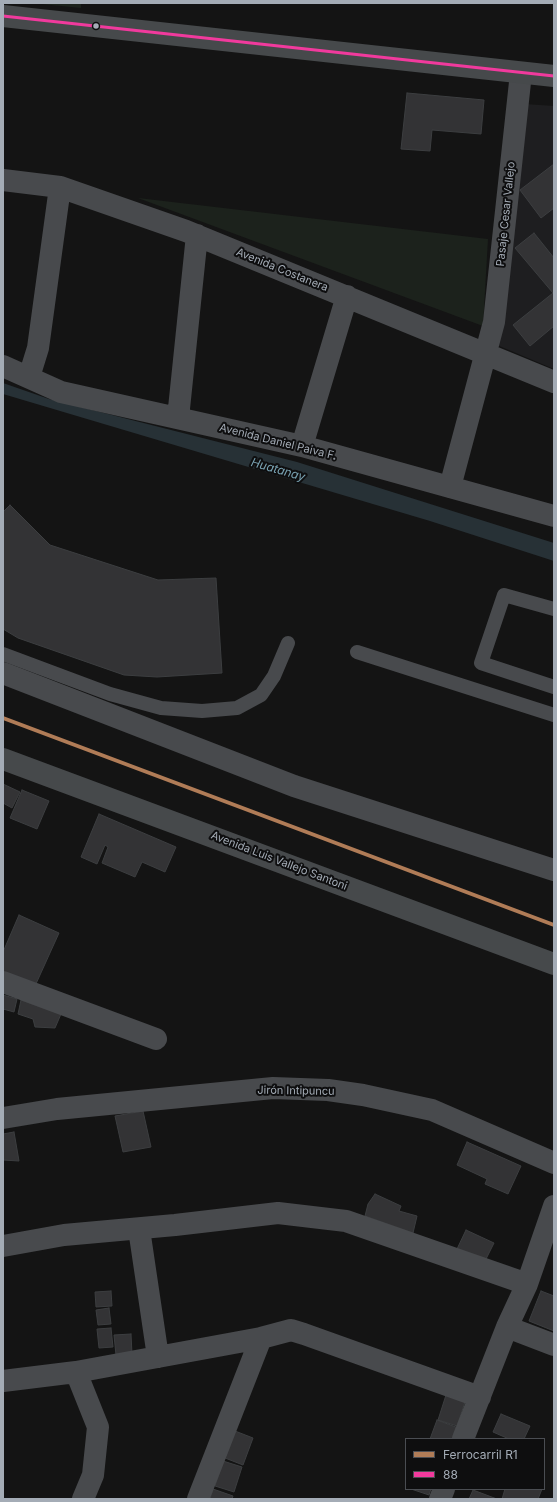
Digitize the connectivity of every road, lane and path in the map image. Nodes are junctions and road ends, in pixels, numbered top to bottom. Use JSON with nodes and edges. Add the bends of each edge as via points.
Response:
{"nodes":[{"id":1,"x":3,"y":16,"type":"edge"},
{"id":2,"x":521,"y":73,"type":"junction"},
{"id":3,"x":554,"y":76,"type":"edge"},
{"id":4,"x":3,"y":180,"type":"edge"},
{"id":5,"x":60,"y":187,"type":"junction"},
{"id":6,"x":197,"y":235,"type":"junction"},
{"id":7,"x":347,"y":296,"type":"junction"},
{"id":8,"x":485,"y":355,"type":"junction"},
{"id":9,"x":3,"y":366,"type":"edge"},
{"id":10,"x":29,"y":378,"type":"junction"},
{"id":11,"x":554,"y":382,"type":"edge"},
{"id":12,"x":178,"y":418,"type":"junction"},
{"id":13,"x":302,"y":446,"type":"junction"},
{"id":14,"x":450,"y":487,"type":"junction"},
{"id":15,"x":554,"y":516,"type":"edge"},
{"id":16,"x":554,"y":609,"type":"edge"},
{"id":17,"x":288,"y":643,"type":"dead end"},
{"id":18,"x":357,"y":652,"type":"dead end"},
{"id":19,"x":3,"y":654,"type":"edge"},
{"id":20,"x":3,"y":673,"type":"edge"},
{"id":21,"x":554,"y":687,"type":"edge"},
{"id":22,"x":554,"y":715,"type":"edge"},
{"id":23,"x":3,"y":759,"type":"edge"},
{"id":24,"x":554,"y":870,"type":"edge"},
{"id":25,"x":554,"y":964,"type":"edge"},
{"id":26,"x":3,"y":982,"type":"edge"},
{"id":27,"x":156,"y":1039,"type":"dead end"},
{"id":28,"x":3,"y":1118,"type":"edge"},
{"id":29,"x":554,"y":1163,"type":"edge"},
{"id":30,"x":554,"y":1206,"type":"edge"},
{"id":31,"x":139,"y":1228,"type":"junction"},
{"id":32,"x":3,"y":1246,"type":"edge"},
{"id":33,"x":527,"y":1284,"type":"junction"},
{"id":34,"x":507,"y":1327,"type":"junction"},
{"id":35,"x":261,"y":1338,"type":"junction"},
{"id":36,"x":554,"y":1345,"type":"edge"},
{"id":37,"x":158,"y":1357,"type":"junction"},
{"id":38,"x":76,"y":1372,"type":"junction"},
{"id":39,"x":3,"y":1381,"type":"edge"},
{"id":40,"x":480,"y":1397,"type":"junction"},
{"id":41,"x":463,"y":1438,"type":"edge"},
{"id":42,"x":83,"y":1499,"type":"edge"},
{"id":43,"x":198,"y":1499,"type":"edge"}],
"edges":[{"from":1,"to":2,"type":"street"},
{"from":2,"to":3,"type":"street"},
{"from":2,"to":8,"type":"street","name":"Pasaje Cesar Vallejo","via":[[494,322]]},
{"from":4,"to":5,"type":"street","name":"Avenida Costanera"},
{"from":5,"to":6,"type":"street","name":"Avenida Costanera"},
{"from":5,"to":10,"type":"street","via":[[38,348]]},
{"from":6,"to":7,"type":"street","name":"Avenida Costanera"},
{"from":6,"to":12,"type":"street"},
{"from":7,"to":8,"type":"street","name":"Avenida Costanera"},
{"from":7,"to":13,"type":"street"},
{"from":8,"to":11,"type":"street","name":"Avenida Costanera"},
{"from":8,"to":14,"type":"street","name":"Pasaje Cesar Vallejo"},
{"from":9,"to":10,"type":"street","name":"Avenida Daniel Paiva F."},
{"from":10,"to":12,"type":"street","name":"Avenida Daniel Paiva F.","via":[[61,392]]},
{"from":12,"to":13,"type":"street","name":"Avenida Daniel Paiva F."},
{"from":13,"to":14,"type":"street","name":"Avenida Daniel Paiva F."},
{"from":14,"to":15,"type":"street","name":"Avenida Daniel Paiva F."},
{"from":16,"to":21,"type":"lane","via":[[504,595],[481,663]]},
{"from":17,"to":19,"type":"lane","via":[[274,676],[261,695],[237,708],[202,711],[161,708],[110,694]]},
{"from":18,"to":22,"type":"lane"},
{"from":20,"to":24,"type":"street","via":[[294,786]]},
{"from":23,"to":25,"type":"street","name":"Avenida Luis Vallejo Santoni"},
{"from":26,"to":27,"type":"street"},
{"from":28,"to":29,"type":"street","name":"Jirón Intipuncu","via":[[57,1109],[273,1088],[328,1090],[432,1110]]},
{"from":30,"to":33,"type":"street"},
{"from":31,"to":32,"type":"street","via":[[64,1235]]},
{"from":31,"to":33,"type":"street","via":[[278,1213],[313,1216],[346,1221]]},
{"from":31,"to":37,"type":"street"},
{"from":33,"to":34,"type":"street"},
{"from":34,"to":36,"type":"street"},
{"from":34,"to":40,"type":"street"},
{"from":35,"to":37,"type":"street"},
{"from":35,"to":40,"type":"street","via":[[291,1330]]},
{"from":35,"to":43,"type":"street"},
{"from":37,"to":38,"type":"street"},
{"from":38,"to":39,"type":"street"},
{"from":38,"to":42,"type":"street","via":[[98,1427],[93,1475]]},
{"from":40,"to":41,"type":"street"}]}
